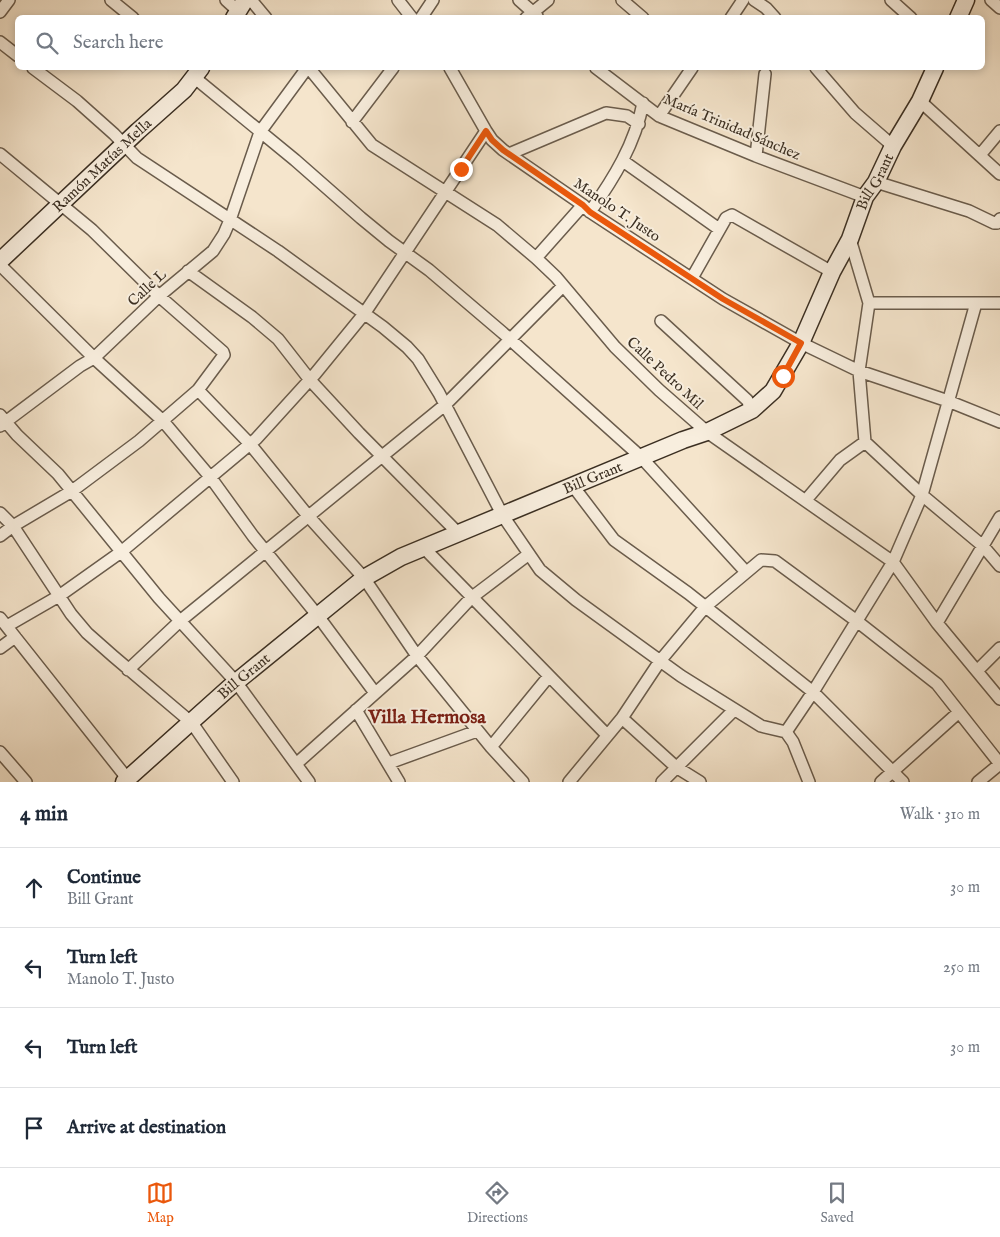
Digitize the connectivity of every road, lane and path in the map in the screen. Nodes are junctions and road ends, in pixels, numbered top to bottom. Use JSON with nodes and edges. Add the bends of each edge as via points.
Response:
{"nodes":[{"id":1,"x":9,"y":0,"type":"edge"},
{"id":2,"x":111,"y":0,"type":"edge"},
{"id":3,"x":398,"y":0,"type":"edge"},
{"id":4,"x":433,"y":0,"type":"edge"},
{"id":5,"x":519,"y":0,"type":"edge"},
{"id":6,"x":548,"y":0,"type":"edge"},
{"id":7,"x":622,"y":0,"type":"edge"},
{"id":8,"x":743,"y":0,"type":"edge"},
{"id":9,"x":754,"y":0,"type":"edge"},
{"id":10,"x":891,"y":0,"type":"edge"},
{"id":11,"x":966,"y":0,"type":"edge"},
{"id":12,"x":991,"y":0,"type":"edge"},
{"id":13,"x":239,"y":6,"type":"edge"},
{"id":14,"x":1000,"y":8,"type":"edge"},
{"id":15,"x":0,"y":12,"type":"edge"},
{"id":16,"x":128,"y":15,"type":"edge"},
{"id":17,"x":259,"y":15,"type":"edge"},
{"id":18,"x":410,"y":15,"type":"edge"},
{"id":19,"x":423,"y":15,"type":"edge"},
{"id":20,"x":532,"y":15,"type":"edge"},
{"id":21,"x":534,"y":15,"type":"edge"},
{"id":22,"x":640,"y":15,"type":"edge"},
{"id":23,"x":732,"y":15,"type":"edge"},
{"id":24,"x":772,"y":15,"type":"edge"},
{"id":25,"x":908,"y":15,"type":"edge"},
{"id":26,"x":959,"y":15,"type":"edge"},
{"id":27,"x":0,"y":42,"type":"edge"},
{"id":28,"x":15,"y":54,"type":"edge"},
{"id":29,"x":36,"y":70,"type":"edge"},
{"id":30,"x":306,"y":70,"type":"edge"},
{"id":31,"x":310,"y":70,"type":"edge"},
{"id":32,"x":391,"y":70,"type":"edge"},
{"id":33,"x":455,"y":70,"type":"edge"},
{"id":34,"x":599,"y":70,"type":"edge"},
{"id":35,"x":691,"y":70,"type":"edge"},
{"id":36,"x":818,"y":70,"type":"edge"},
{"id":37,"x":934,"y":70,"type":"edge"},
{"id":38,"x":197,"y":71,"type":"edge"},
{"id":39,"x":766,"y":74,"type":"dead end"},
{"id":40,"x":920,"y":101,"type":"junction"},
{"id":41,"x":643,"y":103,"type":"junction"},
{"id":42,"x":658,"y":116,"type":"junction"},
{"id":43,"x":352,"y":122,"type":"junction"},
{"id":44,"x":639,"y":124,"type":"junction"},
{"id":45,"x":486,"y":131,"type":"junction"},
{"id":46,"x":1000,"y":131,"type":"edge"},
{"id":47,"x":260,"y":132,"type":"junction"},
{"id":48,"x":124,"y":144,"type":"junction"},
{"id":49,"x":893,"y":146,"type":"junction"},
{"id":50,"x":0,"y":154,"type":"edge"},
{"id":51,"x":509,"y":154,"type":"junction"},
{"id":52,"x":980,"y":155,"type":"junction"},
{"id":53,"x":756,"y":156,"type":"junction"},
{"id":54,"x":623,"y":160,"type":"junction"},
{"id":55,"x":1000,"y":174,"type":"edge"},
{"id":56,"x":876,"y":182,"type":"junction"},
{"id":57,"x":445,"y":193,"type":"junction"},
{"id":58,"x":865,"y":196,"type":"junction"},
{"id":59,"x":61,"y":203,"type":"junction"},
{"id":60,"x":586,"y":208,"type":"junction"},
{"id":61,"x":1000,"y":219,"type":"edge"},
{"id":62,"x":230,"y":220,"type":"junction"},
{"id":63,"x":720,"y":229,"type":"junction"},
{"id":64,"x":850,"y":239,"type":"junction"},
{"id":65,"x":405,"y":253,"type":"junction"},
{"id":66,"x":536,"y":258,"type":"junction"},
{"id":67,"x":1,"y":260,"type":"edge"},
{"id":68,"x":188,"y":270,"type":"junction"},
{"id":69,"x":832,"y":272,"type":"junction"},
{"id":70,"x":692,"y":278,"type":"junction"},
{"id":71,"x":563,"y":286,"type":"junction"},
{"id":72,"x":159,"y":296,"type":"junction"},
{"id":73,"x":869,"y":303,"type":"junction"},
{"id":74,"x":976,"y":303,"type":"junction"},
{"id":75,"x":1000,"y":303,"type":"edge"},
{"id":76,"x":364,"y":314,"type":"junction"},
{"id":77,"x":661,"y":321,"type":"dead end"},
{"id":78,"x":510,"y":340,"type":"junction"},
{"id":79,"x":801,"y":343,"type":"junction"},
{"id":80,"x":94,"y":358,"type":"junction"},
{"id":81,"x":859,"y":371,"type":"junction"},
{"id":82,"x":310,"y":380,"type":"junction"},
{"id":83,"x":198,"y":390,"type":"junction"},
{"id":84,"x":948,"y":401,"type":"junction"},
{"id":85,"x":446,"y":404,"type":"junction"},
{"id":86,"x":752,"y":409,"type":"junction"},
{"id":87,"x":2,"y":421,"type":"edge"},
{"id":88,"x":162,"y":421,"type":"junction"},
{"id":89,"x":1000,"y":422,"type":"edge"},
{"id":90,"x":707,"y":432,"type":"junction"},
{"id":91,"x":865,"y":442,"type":"junction"},
{"id":92,"x":250,"y":444,"type":"junction"},
{"id":93,"x":382,"y":457,"type":"junction"},
{"id":94,"x":641,"y":457,"type":"junction"},
{"id":95,"x":211,"y":478,"type":"junction"},
{"id":96,"x":572,"y":486,"type":"junction"},
{"id":97,"x":72,"y":491,"type":"junction"},
{"id":98,"x":922,"y":494,"type":"junction"},
{"id":99,"x":806,"y":500,"type":"junction"},
{"id":100,"x":0,"y":513,"type":"edge"},
{"id":101,"x":503,"y":516,"type":"junction"},
{"id":102,"x":309,"y":517,"type":"junction"},
{"id":103,"x":1000,"y":518,"type":"edge"},
{"id":104,"x":13,"y":526,"type":"junction"},
{"id":105,"x":458,"y":534,"type":"junction"},
{"id":106,"x":0,"y":536,"type":"edge"},
{"id":107,"x":984,"y":546,"type":"junction"},
{"id":108,"x":424,"y":548,"type":"junction"},
{"id":109,"x":121,"y":552,"type":"junction"},
{"id":110,"x":266,"y":552,"type":"junction"},
{"id":111,"x":529,"y":554,"type":"junction"},
{"id":112,"x":893,"y":562,"type":"junction"},
{"id":113,"x":1000,"y":566,"type":"edge"},
{"id":114,"x":746,"y":572,"type":"junction"},
{"id":115,"x":364,"y":578,"type":"junction"},
{"id":116,"x":59,"y":596,"type":"junction"},
{"id":117,"x":471,"y":598,"type":"junction"},
{"id":118,"x":705,"y":607,"type":"junction"},
{"id":119,"x":318,"y":616,"type":"junction"},
{"id":120,"x":180,"y":621,"type":"junction"},
{"id":121,"x":3,"y":622,"type":"edge"},
{"id":122,"x":858,"y":622,"type":"junction"},
{"id":123,"x":937,"y":623,"type":"junction"},
{"id":124,"x":15,"y":637,"type":"junction"},
{"id":125,"x":0,"y":648,"type":"edge"},
{"id":126,"x":1000,"y":648,"type":"edge"},
{"id":127,"x":417,"y":656,"type":"junction"},
{"id":128,"x":660,"y":661,"type":"junction"},
{"id":129,"x":128,"y":670,"type":"junction"},
{"id":130,"x":977,"y":670,"type":"junction"},
{"id":131,"x":549,"y":676,"type":"junction"},
{"id":132,"x":236,"y":682,"type":"junction"},
{"id":133,"x":813,"y":692,"type":"junction"},
{"id":134,"x":375,"y":693,"type":"junction"},
{"id":135,"x":1000,"y":699,"type":"edge"},
{"id":136,"x":356,"y":710,"type":"junction"},
{"id":137,"x":734,"y":710,"type":"junction"},
{"id":138,"x":959,"y":712,"type":"junction"},
{"id":139,"x":622,"y":718,"type":"junction"},
{"id":140,"x":192,"y":722,"type":"junction"},
{"id":141,"x":477,"y":731,"type":"junction"},
{"id":142,"x":786,"y":732,"type":"junction"},
{"id":143,"x":607,"y":736,"type":"junction"},
{"id":144,"x":491,"y":747,"type":"junction"},
{"id":145,"x":0,"y":752,"type":"edge"},
{"id":146,"x":296,"y":764,"type":"junction"},
{"id":147,"x":389,"y":764,"type":"junction"},
{"id":148,"x":1000,"y":764,"type":"edge"},
{"id":149,"x":676,"y":767,"type":"junction"},
{"id":150,"x":893,"y":772,"type":"junction"},
{"id":151,"x":127,"y":781,"type":"edge"},
{"id":152,"x":26,"y":782,"type":"edge"},
{"id":153,"x":233,"y":782,"type":"edge"},
{"id":154,"x":309,"y":782,"type":"edge"},
{"id":155,"x":399,"y":782,"type":"edge"},
{"id":156,"x":523,"y":782,"type":"edge"},
{"id":157,"x":569,"y":782,"type":"edge"},
{"id":158,"x":662,"y":782,"type":"edge"},
{"id":159,"x":700,"y":782,"type":"edge"},
{"id":160,"x":809,"y":782,"type":"edge"},
{"id":161,"x":881,"y":782,"type":"edge"},
{"id":162,"x":903,"y":782,"type":"edge"},
{"id":163,"x":978,"y":782,"type":"edge"}],
"edges":[{"from":1,"to":15,"type":"street"},
{"from":2,"to":16,"type":"street"},
{"from":3,"to":18,"type":"street"},
{"from":4,"to":19,"type":"street"},
{"from":5,"to":20,"type":"street"},
{"from":6,"to":21,"type":"street"},
{"from":7,"to":22,"type":"street"},
{"from":8,"to":23,"type":"street"},
{"from":9,"to":24,"type":"street"},
{"from":10,"to":25,"type":"street"},
{"from":11,"to":26,"type":"street"},
{"from":12,"to":14,"type":"street"},
{"from":13,"to":17,"type":"street"},
{"from":27,"to":28,"type":"street"},
{"from":29,"to":48,"type":"street"},
{"from":30,"to":47,"type":"street","name":"Calle L"},
{"from":31,"to":43,"type":"street","name":"Calle Pedro Mil"},
{"from":32,"to":43,"type":"street"},
{"from":33,"to":45,"type":"street","name":"Manolo T. Justo"},
{"from":34,"to":41,"type":"street","name":"María Trinidad Sánchez"},
{"from":35,"to":42,"type":"street"},
{"from":36,"to":49,"type":"street"},
{"from":37,"to":40,"type":"street","name":"Bill Grant"},
{"from":38,"to":47,"type":"street"},
{"from":38,"to":48,"type":"street","name":"Ramón Matías Mella","via":[[184,90]]},
{"from":39,"to":53,"type":"street"},
{"from":40,"to":49,"type":"street","name":"Bill Grant"},
{"from":40,"to":52,"type":"street"},
{"from":41,"to":42,"type":"street","name":"María Trinidad Sánchez"},
{"from":41,"to":44,"type":"street"},
{"from":42,"to":53,"type":"street","name":"María Trinidad Sánchez"},
{"from":43,"to":57,"type":"street","name":"Calle Pedro Mil","via":[[372,145]]},
{"from":44,"to":51,"type":"street","via":[[627,116],[606,113]]},
{"from":44,"to":54,"type":"street"},
{"from":45,"to":51,"type":"street","name":"Manolo T. Justo"},
{"from":45,"to":57,"type":"street"},
{"from":46,"to":52,"type":"street"},
{"from":47,"to":62,"type":"street","name":"Calle L"},
{"from":47,"to":65,"type":"street"},
{"from":48,"to":59,"type":"street","name":"Ramón Matías Mella"},
{"from":48,"to":62,"type":"street","via":[[137,158]]},
{"from":49,"to":56,"type":"street","name":"Bill Grant"},
{"from":50,"to":59,"type":"street"},
{"from":51,"to":60,"type":"street","name":"Manolo T. Justo"},
{"from":52,"to":55,"type":"street"},
{"from":53,"to":58,"type":"street","name":"María Trinidad Sánchez"},
{"from":54,"to":60,"type":"street","via":[[608,186]]},
{"from":54,"to":63,"type":"street"},
{"from":56,"to":58,"type":"street","name":"Bill Grant"},
{"from":56,"to":61,"type":"street","via":[[969,211],[994,223]]},
{"from":57,"to":65,"type":"street"},
{"from":57,"to":66,"type":"street","name":"Calle Pedro Mil","via":[[497,225]]},
{"from":58,"to":64,"type":"street","name":"Bill Grant"},
{"from":59,"to":67,"type":"street","name":"Ramón Matías Mella"},
{"from":59,"to":72,"type":"street"},
{"from":60,"to":66,"type":"street"},
{"from":60,"to":70,"type":"street","name":"Manolo T. Justo"},
{"from":62,"to":68,"type":"street","name":"Calle L","via":[[213,251]]},
{"from":62,"to":76,"type":"street"},
{"from":63,"to":69,"type":"street","via":[[726,218],[732,215]]},
{"from":63,"to":70,"type":"street"},
{"from":64,"to":69,"type":"street","name":"Bill Grant"},
{"from":64,"to":73,"type":"street"},
{"from":65,"to":76,"type":"street"},
{"from":65,"to":78,"type":"street"},
{"from":66,"to":71,"type":"street","name":"Calle Pedro Mil"},
{"from":67,"to":80,"type":"street"},
{"from":68,"to":72,"type":"street","name":"Calle L"},
{"from":68,"to":82,"type":"street","via":[[278,339]]},
{"from":69,"to":79,"type":"street","name":"Bill Grant"},
{"from":70,"to":79,"type":"street","name":"Manolo T. Justo"},
{"from":71,"to":78,"type":"street"},
{"from":71,"to":90,"type":"street","name":"Calle Pedro Mil","via":[[615,347]]},
{"from":72,"to":80,"type":"street","name":"Calle L"},
{"from":72,"to":83,"type":"street","via":[[223,352]]},
{"from":73,"to":74,"type":"street"},
{"from":73,"to":81,"type":"street"},
{"from":74,"to":75,"type":"street"},
{"from":74,"to":84,"type":"street"},
{"from":76,"to":82,"type":"street"},
{"from":76,"to":85,"type":"street","via":[[418,359]]},
{"from":77,"to":86,"type":"street"},
{"from":78,"to":85,"type":"street"},
{"from":78,"to":94,"type":"street"},
{"from":79,"to":81,"type":"street","name":"Manolo T. Justo"},
{"from":79,"to":86,"type":"street","name":"Bill Grant","via":[[773,392]]},
{"from":80,"to":87,"type":"street","name":"Calle L"},
{"from":80,"to":88,"type":"street"},
{"from":81,"to":84,"type":"street","name":"Manolo T. Justo"},
{"from":81,"to":91,"type":"street"},
{"from":82,"to":92,"type":"street"},
{"from":82,"to":93,"type":"street"},
{"from":83,"to":88,"type":"street"},
{"from":83,"to":92,"type":"street"},
{"from":84,"to":89,"type":"street","name":"Manolo T. Justo"},
{"from":84,"to":98,"type":"street"},
{"from":85,"to":93,"type":"street"},
{"from":85,"to":101,"type":"street"},
{"from":86,"to":90,"type":"street","name":"Bill Grant"},
{"from":87,"to":97,"type":"street","via":[[50,465]]},
{"from":88,"to":95,"type":"street"},
{"from":88,"to":97,"type":"street"},
{"from":90,"to":94,"type":"street","name":"Bill Grant"},
{"from":90,"to":99,"type":"street","name":"Calle Pedro Mil"},
{"from":91,"to":98,"type":"street"},
{"from":91,"to":99,"type":"street","via":[[840,460]]},
{"from":92,"to":95,"type":"street"},
{"from":92,"to":102,"type":"street"},
{"from":93,"to":102,"type":"street"},
{"from":93,"to":105,"type":"street"},
{"from":94,"to":96,"type":"street","name":"Bill Grant"},
{"from":94,"to":114,"type":"street"},
{"from":95,"to":109,"type":"street"},
{"from":95,"to":110,"type":"street"},
{"from":96,"to":101,"type":"street","name":"Bill Grant"},
{"from":96,"to":118,"type":"street","via":[[614,540]]},
{"from":97,"to":104,"type":"street"},
{"from":97,"to":109,"type":"street"},
{"from":98,"to":107,"type":"street"},
{"from":98,"to":112,"type":"street"},
{"from":99,"to":112,"type":"street","name":"Calle Pedro Mil"},
{"from":100,"to":104,"type":"street"},
{"from":101,"to":105,"type":"street","name":"Bill Grant"},
{"from":101,"to":111,"type":"street"},
{"from":102,"to":110,"type":"street"},
{"from":102,"to":115,"type":"street"},
{"from":103,"to":107,"type":"street"},
{"from":104,"to":106,"type":"street"},
{"from":104,"to":116,"type":"street"},
{"from":105,"to":108,"type":"street","name":"Bill Grant"},
{"from":107,"to":113,"type":"street"},
{"from":107,"to":123,"type":"street"},
{"from":108,"to":115,"type":"street","name":"Bill Grant"},
{"from":108,"to":117,"type":"street"},
{"from":109,"to":116,"type":"street"},
{"from":109,"to":120,"type":"street"},
{"from":110,"to":119,"type":"street"},
{"from":110,"to":120,"type":"street"},
{"from":111,"to":117,"type":"street"},
{"from":111,"to":128,"type":"street","via":[[540,570],[576,600]]},
{"from":112,"to":122,"type":"street"},
{"from":112,"to":123,"type":"street","name":"Calle Pedro Mil"},
{"from":114,"to":118,"type":"street"},
{"from":114,"to":122,"type":"street","via":[[761,560],[775,562]]},
{"from":115,"to":119,"type":"street","name":"Bill Grant"},
{"from":115,"to":127,"type":"street"},
{"from":116,"to":121,"type":"street"},
{"from":116,"to":129,"type":"street","via":[[87,633]]},
{"from":117,"to":127,"type":"street"},
{"from":117,"to":131,"type":"street"},
{"from":118,"to":128,"type":"street"},
{"from":118,"to":133,"type":"street"},
{"from":119,"to":132,"type":"street","name":"Bill Grant"},
{"from":119,"to":134,"type":"street"},
{"from":120,"to":129,"type":"street"},
{"from":120,"to":132,"type":"street"},
{"from":121,"to":124,"type":"street"},
{"from":122,"to":133,"type":"street"},
{"from":122,"to":138,"type":"street","via":[[937,684]]},
{"from":123,"to":130,"type":"street","name":"Calle Pedro Mil"},
{"from":124,"to":125,"type":"street"},
{"from":124,"to":151,"type":"street"},
{"from":126,"to":130,"type":"street"},
{"from":127,"to":134,"type":"street"},
{"from":127,"to":141,"type":"street"},
{"from":128,"to":137,"type":"street"},
{"from":128,"to":139,"type":"street"},
{"from":129,"to":140,"type":"street"},
{"from":130,"to":135,"type":"street","name":"Calle Pedro Mil"},
{"from":131,"to":143,"type":"street"},
{"from":131,"to":144,"type":"street"},
{"from":132,"to":140,"type":"street","name":"Bill Grant"},
{"from":132,"to":146,"type":"street"},
{"from":133,"to":142,"type":"street"},
{"from":133,"to":150,"type":"street"},
{"from":134,"to":136,"type":"street"},
{"from":136,"to":146,"type":"street"},
{"from":136,"to":147,"type":"street"},
{"from":137,"to":142,"type":"street","via":[[761,726]]},
{"from":137,"to":149,"type":"street"},
{"from":138,"to":148,"type":"street"},
{"from":138,"to":150,"type":"street"},
{"from":139,"to":143,"type":"street"},
{"from":139,"to":149,"type":"street"},
{"from":140,"to":151,"type":"street","name":"Bill Grant"},
{"from":140,"to":153,"type":"street"},
{"from":141,"to":144,"type":"street"},
{"from":141,"to":147,"type":"street"},
{"from":142,"to":160,"type":"street"},
{"from":143,"to":157,"type":"street"},
{"from":144,"to":156,"type":"street"},
{"from":145,"to":152,"type":"street"},
{"from":146,"to":154,"type":"street"},
{"from":147,"to":155,"type":"street"},
{"from":148,"to":163,"type":"street"},
{"from":149,"to":158,"type":"street"},
{"from":149,"to":159,"type":"street"},
{"from":150,"to":161,"type":"street"},
{"from":150,"to":162,"type":"street"}]}
